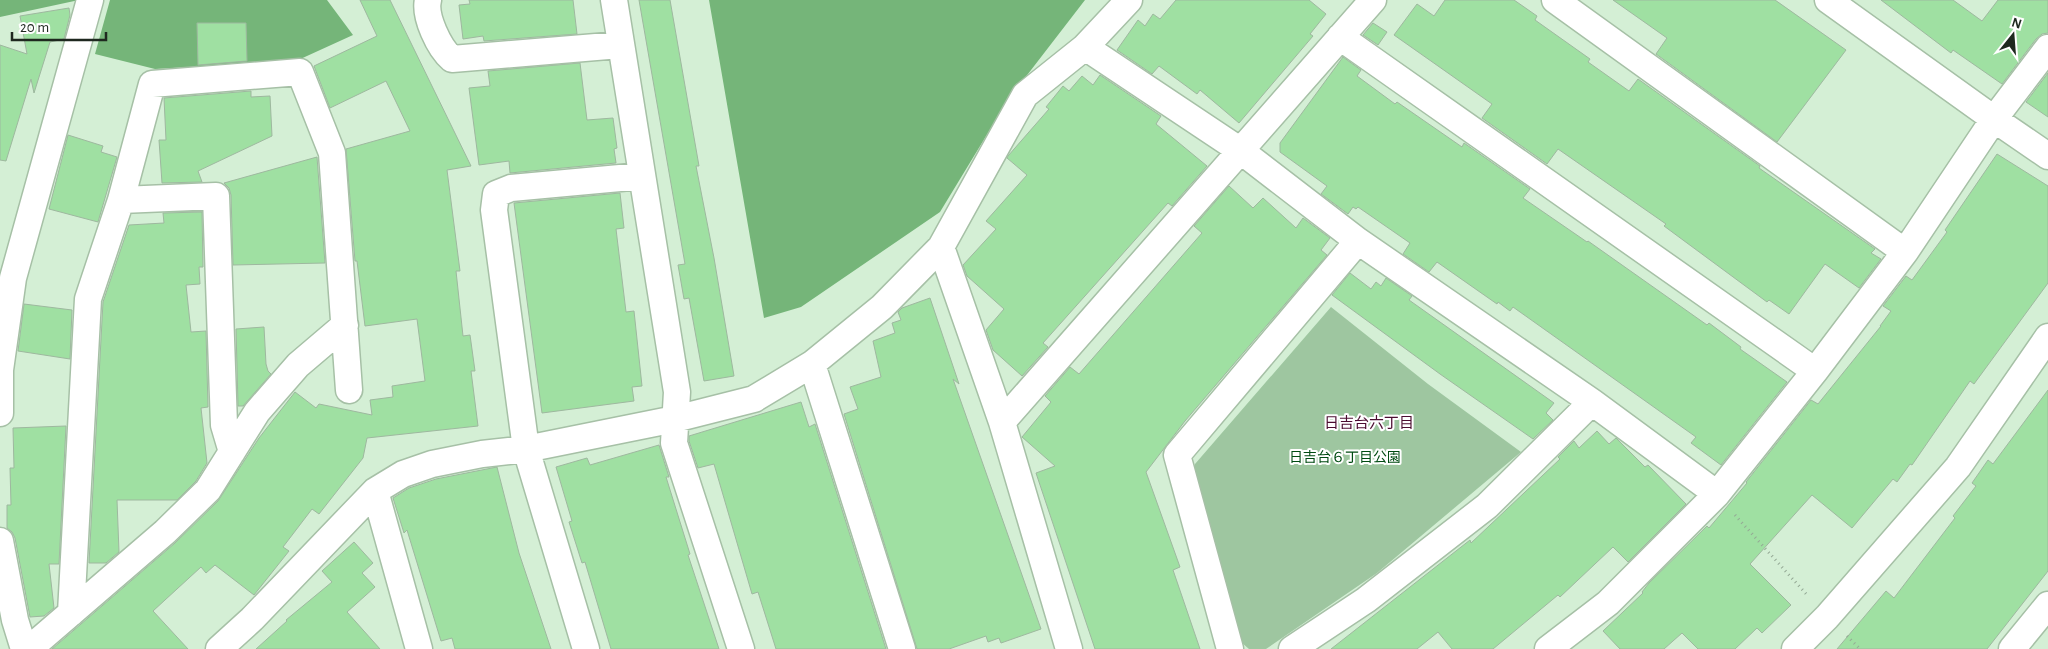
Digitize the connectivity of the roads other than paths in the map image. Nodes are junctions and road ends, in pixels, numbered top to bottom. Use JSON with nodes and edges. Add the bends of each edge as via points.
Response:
{"nodes":[{"id":1,"x":90,"y":0,"type":"edge"},
{"id":2,"x":428,"y":0,"type":"edge"},
{"id":3,"x":614,"y":0,"type":"edge"},
{"id":4,"x":1129,"y":0,"type":"edge"},
{"id":5,"x":1373,"y":0,"type":"edge"},
{"id":6,"x":1555,"y":0,"type":"edge"},
{"id":7,"x":1828,"y":0,"type":"edge"},
{"id":8,"x":1340,"y":38,"type":"junction"},
{"id":9,"x":620,"y":45,"type":"junction"},
{"id":10,"x":1085,"y":47,"type":"junction"},
{"id":11,"x":2048,"y":48,"type":"edge"},
{"id":12,"x":1994,"y":120,"type":"junction"},
{"id":13,"x":1241,"y":151,"type":"junction"},
{"id":14,"x":2048,"y":156,"type":"edge"},
{"id":15,"x":642,"y":176,"type":"junction"},
{"id":16,"x":121,"y":200,"type":"junction"},
{"id":17,"x":1358,"y":241,"type":"junction"},
{"id":18,"x":940,"y":247,"type":"junction"},
{"id":19,"x":1905,"y":252,"type":"junction"},
{"id":20,"x":6,"y":277,"type":"edge"},
{"id":21,"x":345,"y":325,"type":"junction"},
{"id":22,"x":2048,"y":337,"type":"edge"},
{"id":23,"x":812,"y":364,"type":"junction"},
{"id":24,"x":0,"y":370,"type":"edge"},
{"id":25,"x":1816,"y":371,"type":"junction"},
{"id":26,"x":349,"y":390,"type":"dead end"},
{"id":27,"x":1592,"y":402,"type":"junction"},
{"id":28,"x":0,"y":412,"type":"edge"},
{"id":29,"x":675,"y":419,"type":"junction"},
{"id":30,"x":1002,"y":422,"type":"junction"},
{"id":31,"x":526,"y":449,"type":"junction"},
{"id":32,"x":232,"y":452,"type":"junction"},
{"id":33,"x":375,"y":490,"type":"junction"},
{"id":34,"x":1716,"y":494,"type":"junction"},
{"id":35,"x":0,"y":541,"type":"edge"},
{"id":36,"x":2048,"y":605,"type":"edge"},
{"id":37,"x":71,"y":613,"type":"junction"},
{"id":38,"x":24,"y":649,"type":"edge"},
{"id":39,"x":29,"y":649,"type":"edge"},
{"id":40,"x":219,"y":649,"type":"edge"},
{"id":41,"x":419,"y":649,"type":"edge"},
{"id":42,"x":586,"y":649,"type":"edge"},
{"id":43,"x":741,"y":649,"type":"edge"},
{"id":44,"x":902,"y":649,"type":"edge"},
{"id":45,"x":1069,"y":649,"type":"edge"},
{"id":46,"x":1230,"y":649,"type":"edge"},
{"id":47,"x":1292,"y":649,"type":"edge"},
{"id":48,"x":1548,"y":649,"type":"edge"},
{"id":49,"x":1795,"y":649,"type":"edge"},
{"id":50,"x":2012,"y":649,"type":"edge"}],
"edges":[{"from":1,"to":20,"type":"street"},
{"from":2,"to":9,"type":"street","via":[[426,10],[444,52],[452,59]]},
{"from":3,"to":9,"type":"street"},
{"from":4,"to":10,"type":"street"},
{"from":5,"to":8,"type":"street"},
{"from":6,"to":19,"type":"street"},
{"from":7,"to":12,"type":"street"},
{"from":8,"to":13,"type":"street"},
{"from":8,"to":25,"type":"street"},
{"from":9,"to":15,"type":"street"},
{"from":10,"to":13,"type":"street"},
{"from":10,"to":18,"type":"street","via":[[1024,95]]},
{"from":11,"to":12,"type":"street"},
{"from":12,"to":14,"type":"street"},
{"from":12,"to":19,"type":"street"},
{"from":13,"to":17,"type":"street"},
{"from":13,"to":30,"type":"street"},
{"from":15,"to":29,"type":"street","via":[[677,392]]},
{"from":15,"to":31,"type":"street","via":[[511,188],[496,194],[494,210]]},
{"from":16,"to":21,"type":"street","via":[[152,84],[300,72],[332,153]]},
{"from":16,"to":32,"type":"street","via":[[216,196],[224,425]]},
{"from":16,"to":37,"type":"street","via":[[88,299]]},
{"from":17,"to":27,"type":"street"},
{"from":17,"to":46,"type":"street","via":[[1177,455]]},
{"from":18,"to":23,"type":"street","via":[[882,307]]},
{"from":18,"to":30,"type":"street"},
{"from":19,"to":25,"type":"street"},
{"from":20,"to":24,"type":"street"},
{"from":21,"to":26,"type":"street"},
{"from":21,"to":32,"type":"street","via":[[298,365],[257,412]]},
{"from":22,"to":49,"type":"street","via":[[1958,467]]},
{"from":23,"to":29,"type":"street","via":[[754,399]]},
{"from":23,"to":44,"type":"street"},
{"from":24,"to":28,"type":"street"},
{"from":25,"to":34,"type":"street"},
{"from":27,"to":34,"type":"street"},
{"from":27,"to":47,"type":"street","via":[[1487,506],[1366,600]]},
{"from":29,"to":31,"type":"street"},
{"from":29,"to":43,"type":"street","via":[[674,443]]},
{"from":30,"to":45,"type":"street"},
{"from":31,"to":33,"type":"street","via":[[432,464],[403,474]]},
{"from":31,"to":42,"type":"street"},
{"from":32,"to":37,"type":"street","via":[[208,490],[165,532]]},
{"from":33,"to":40,"type":"street"},
{"from":33,"to":41,"type":"street"},
{"from":34,"to":48,"type":"street","via":[[1608,602]]},
{"from":35,"to":38,"type":"street"},
{"from":36,"to":50,"type":"street"},
{"from":37,"to":39,"type":"street"}]}
